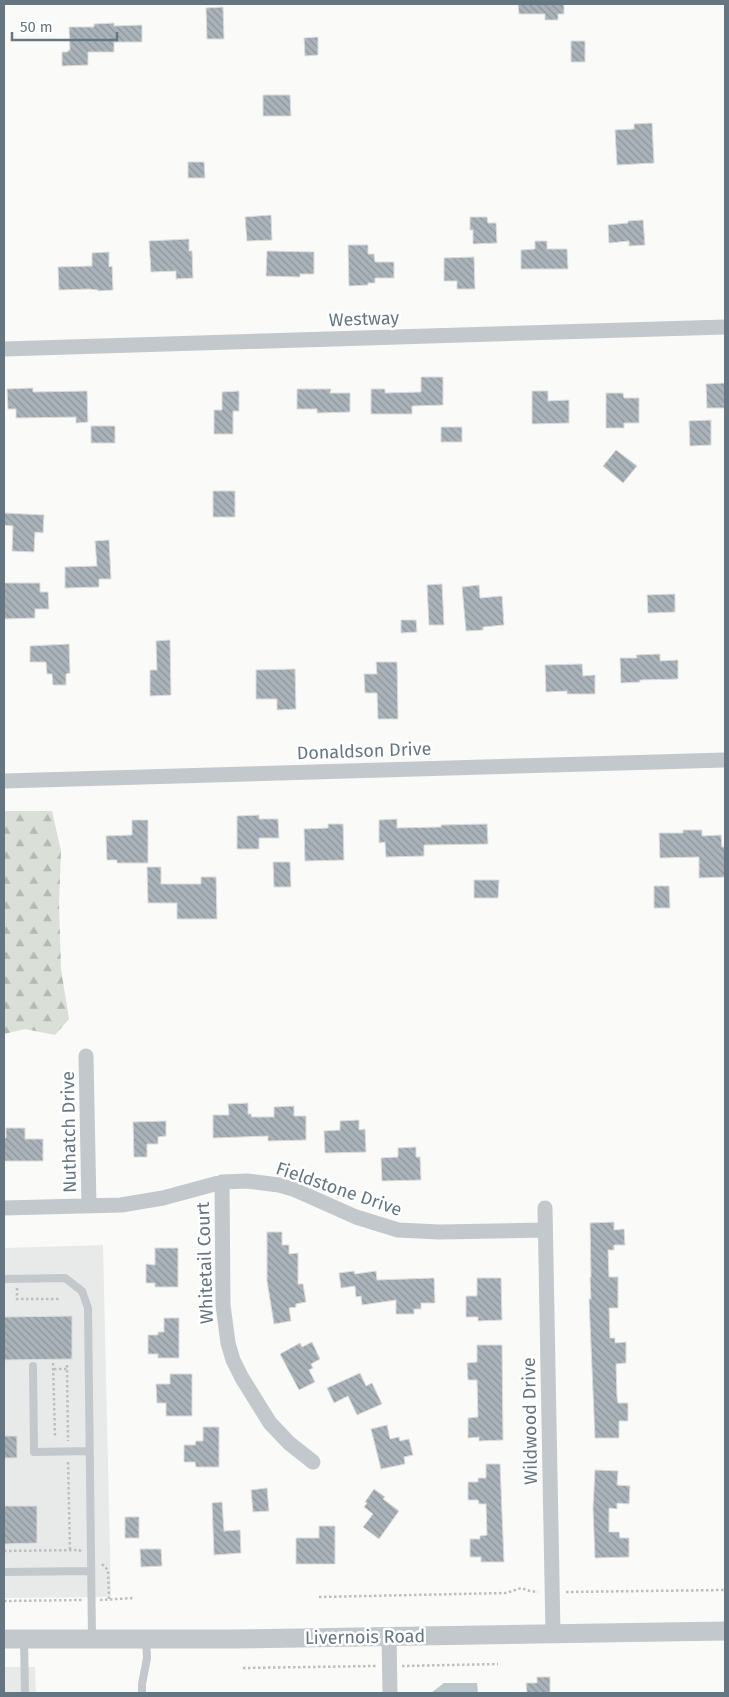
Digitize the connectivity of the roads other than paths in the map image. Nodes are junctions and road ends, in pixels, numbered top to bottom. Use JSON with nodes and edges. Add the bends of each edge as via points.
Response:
{"nodes":[{"id":1,"x":725,"y":327,"type":"edge"},
{"id":2,"x":4,"y":349,"type":"edge"},
{"id":3,"x":725,"y":760,"type":"edge"},
{"id":4,"x":4,"y":781,"type":"edge"},
{"id":5,"x":86,"y":1056,"type":"dead end"},
{"id":6,"x":222,"y":1182,"type":"junction"},
{"id":7,"x":89,"y":1206,"type":"junction"},
{"id":8,"x":4,"y":1208,"type":"edge"},
{"id":9,"x":545,"y":1208,"type":"dead end"},
{"id":10,"x":545,"y":1230,"type":"junction"},
{"id":11,"x":4,"y":1279,"type":"edge"},
{"id":12,"x":33,"y":1366,"type":"dead end"},
{"id":13,"x":89,"y":1451,"type":"junction"},
{"id":14,"x":313,"y":1462,"type":"dead end"},
{"id":15,"x":90,"y":1571,"type":"junction"},
{"id":16,"x":4,"y":1572,"type":"edge"},
{"id":17,"x":725,"y":1631,"type":"edge"},
{"id":18,"x":553,"y":1634,"type":"junction"},
{"id":19,"x":389,"y":1636,"type":"junction"},
{"id":20,"x":4,"y":1639,"type":"edge"},
{"id":21,"x":24,"y":1639,"type":"junction"},
{"id":22,"x":92,"y":1639,"type":"junction"},
{"id":23,"x":146,"y":1639,"type":"junction"},
{"id":24,"x":25,"y":1693,"type":"edge"},
{"id":25,"x":142,"y":1693,"type":"edge"},
{"id":26,"x":390,"y":1693,"type":"edge"}],
"edges":[{"from":1,"to":2,"type":"street","name":"Westway"},
{"from":3,"to":4,"type":"street","name":"Donaldson Drive"},
{"from":5,"to":7,"type":"street","name":"Nuthatch Drive"},
{"from":6,"to":7,"type":"street","name":"Fieldstone Drive","via":[[142,1203]]},
{"from":6,"to":10,"type":"street","name":"Fieldstone Drive","via":[[279,1185],[369,1222],[398,1230]]},
{"from":6,"to":14,"type":"street","name":"Whitetail Court","via":[[223,1305],[233,1360],[270,1423]]},
{"from":7,"to":8,"type":"street","name":"Fieldstone Drive"},
{"from":9,"to":10,"type":"street","name":"Wildwood Drive"},
{"from":10,"to":18,"type":"street","name":"Wildwood Drive"},
{"from":11,"to":13,"type":"lane","via":[[65,1278],[82,1291],[88,1308]]},
{"from":12,"to":13,"type":"lane","via":[[34,1452]]},
{"from":13,"to":15,"type":"lane"},
{"from":15,"to":16,"type":"lane"},
{"from":15,"to":22,"type":"lane"},
{"from":17,"to":18,"type":"street","name":"Livernois Road"},
{"from":18,"to":19,"type":"street","name":"Livernois Road"},
{"from":19,"to":23,"type":"street","name":"Livernois Road"},
{"from":19,"to":26,"type":"street"},
{"from":20,"to":21,"type":"street","name":"Livernois Road"},
{"from":21,"to":22,"type":"street","name":"Livernois Road"},
{"from":21,"to":24,"type":"lane"},
{"from":22,"to":23,"type":"street","name":"Livernois Road"},
{"from":23,"to":25,"type":"lane"}]}
